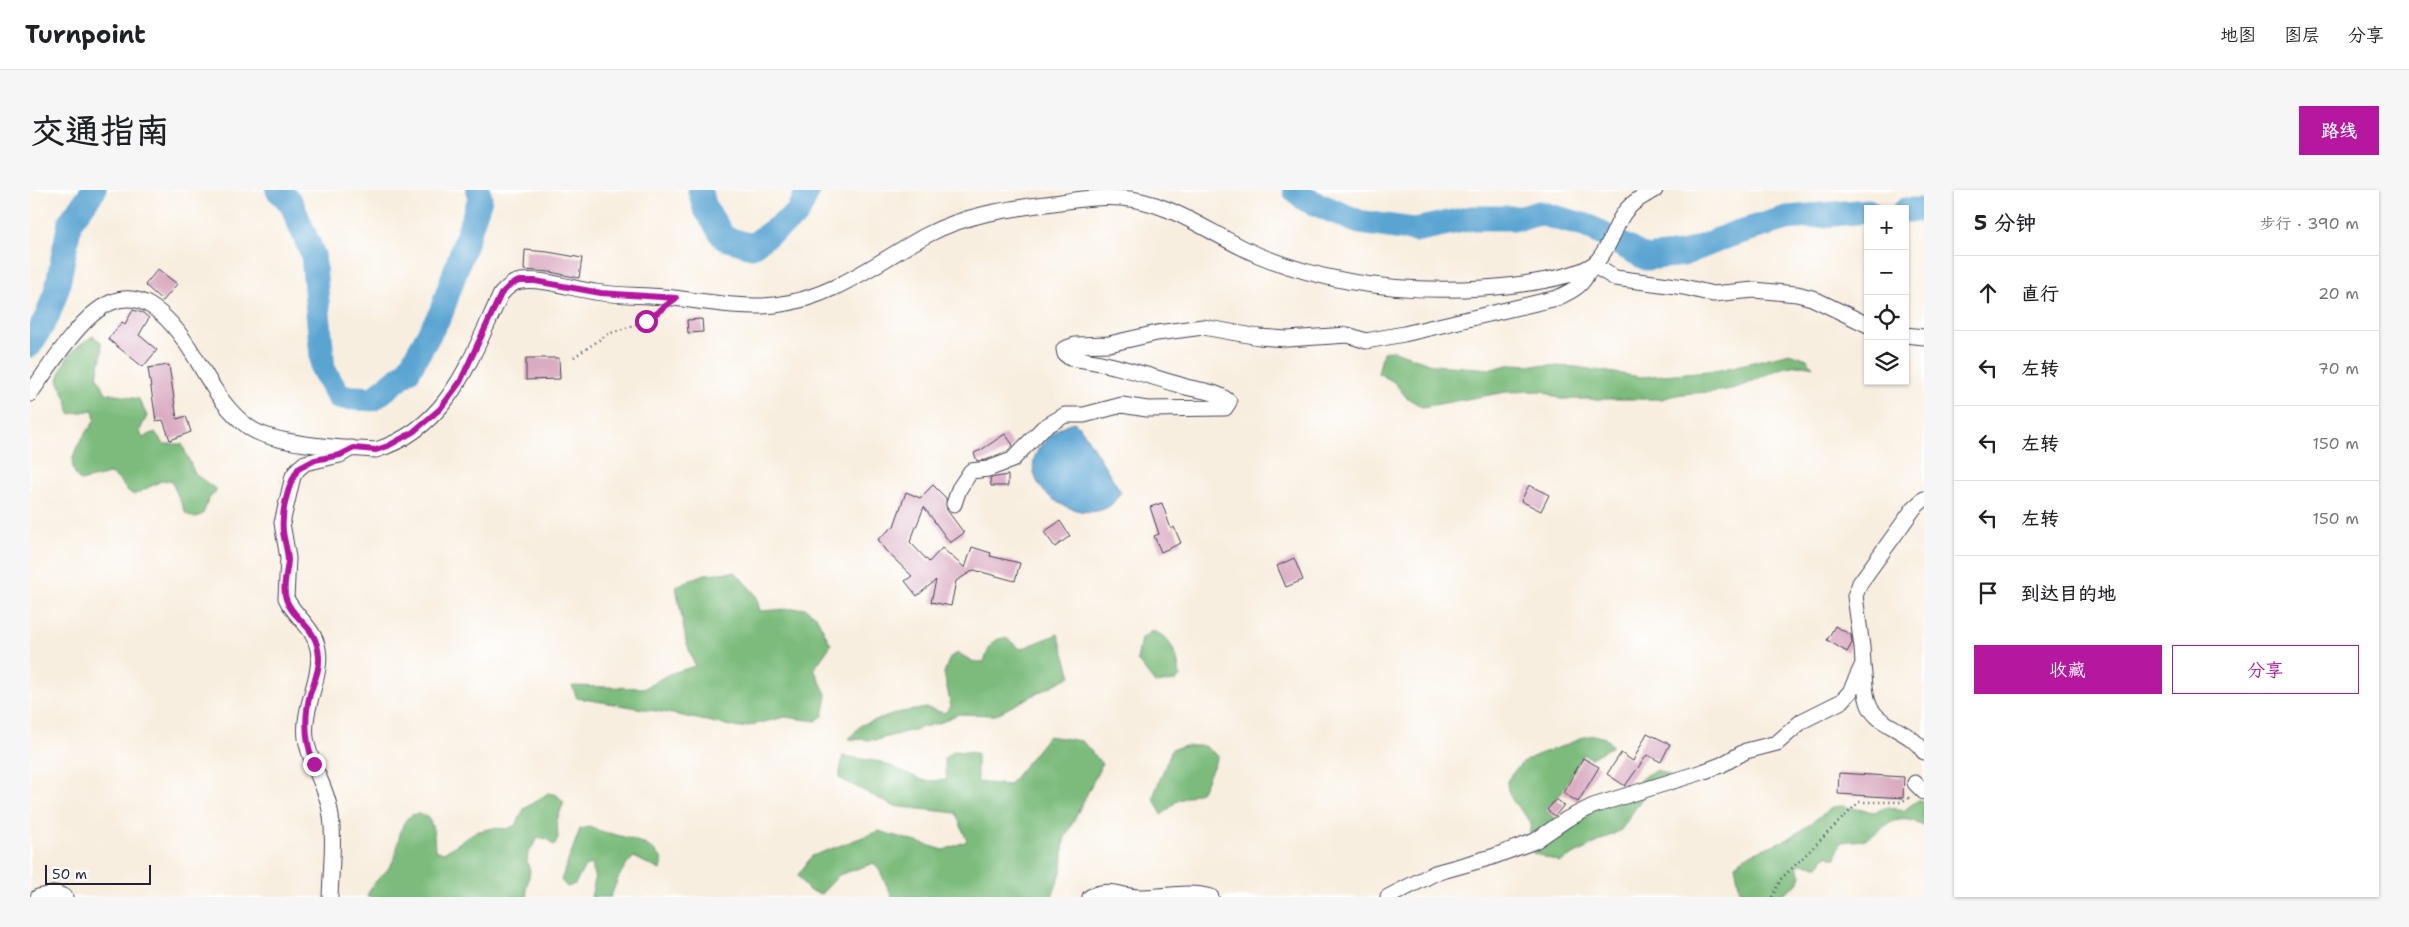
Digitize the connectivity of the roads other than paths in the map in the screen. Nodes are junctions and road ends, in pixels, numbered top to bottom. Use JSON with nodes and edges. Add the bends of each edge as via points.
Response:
{"nodes":[{"id":1,"x":1655,"y":190,"type":"edge"},
{"id":2,"x":1591,"y":267,"type":"junction"},
{"id":3,"x":1864,"y":323,"type":"edge"},
{"id":4,"x":1909,"y":335,"type":"edge"},
{"id":5,"x":1924,"y":337,"type":"edge"},
{"id":6,"x":30,"y":394,"type":"edge"},
{"id":7,"x":354,"y":448,"type":"junction"},
{"id":8,"x":1924,"y":499,"type":"edge"},
{"id":9,"x":954,"y":504,"type":"dead end"},
{"id":10,"x":1863,"y":664,"type":"junction"},
{"id":11,"x":1924,"y":752,"type":"edge"},
{"id":12,"x":38,"y":897,"type":"edge"},
{"id":13,"x":65,"y":897,"type":"edge"},
{"id":14,"x":330,"y":897,"type":"edge"},
{"id":15,"x":1090,"y":897,"type":"edge"},
{"id":16,"x":1211,"y":897,"type":"edge"},
{"id":17,"x":1388,"y":897,"type":"edge"}],
"edges":[{"from":1,"to":2,"type":"street","via":[[1626,209],[1604,251]]},
{"from":2,"to":3,"type":"street","via":[[1615,278],[1713,294],[1754,290],[1797,294]]},
{"from":2,"to":7,"type":"street","via":[[1557,277],[1486,288],[1384,287],[1309,272],[1257,254],[1158,205],[1136,199],[1086,198],[994,211],[960,220],[927,235],[824,293],[803,301],[773,306],[739,306],[601,293],[535,281],[514,283],[501,294],[460,382],[440,409],[413,432],[388,446],[376,450]]},
{"from":2,"to":9,"type":"street","via":[[1578,289],[1557,298],[1366,341],[1348,335],[1287,339],[1259,337],[1203,327],[1064,349],[1070,358],[1136,370],[1188,388],[1222,395],[1229,402],[1225,408],[1147,409],[1122,405],[1084,415],[1065,415],[1043,428],[1012,460],[972,471],[959,489]]},
{"from":4,"to":5,"type":"street"},
{"from":6,"to":7,"type":"street","via":[[86,320],[102,305],[118,298],[132,298],[150,305],[179,331],[217,394],[251,429],[291,441]]},
{"from":7,"to":14,"type":"street","via":[[298,469],[291,483],[282,523],[288,558],[286,598],[307,624],[318,648],[317,676],[311,693],[306,737],[330,808]]},
{"from":8,"to":10,"type":"street","via":[[1860,583],[1855,596]]},
{"from":10,"to":11,"type":"street","via":[[1868,704],[1874,713],[1883,722],[1912,737]]},
{"from":10,"to":17,"type":"street","via":[[1850,692],[1842,701],[1802,721],[1777,743],[1746,751],[1702,772],[1593,806],[1535,840],[1435,873]]},
{"from":12,"to":13,"type":"street","via":[[56,893]]},
{"from":15,"to":16,"type":"street","via":[[1098,892],[1112,891],[1138,897],[1197,893]]}]}
